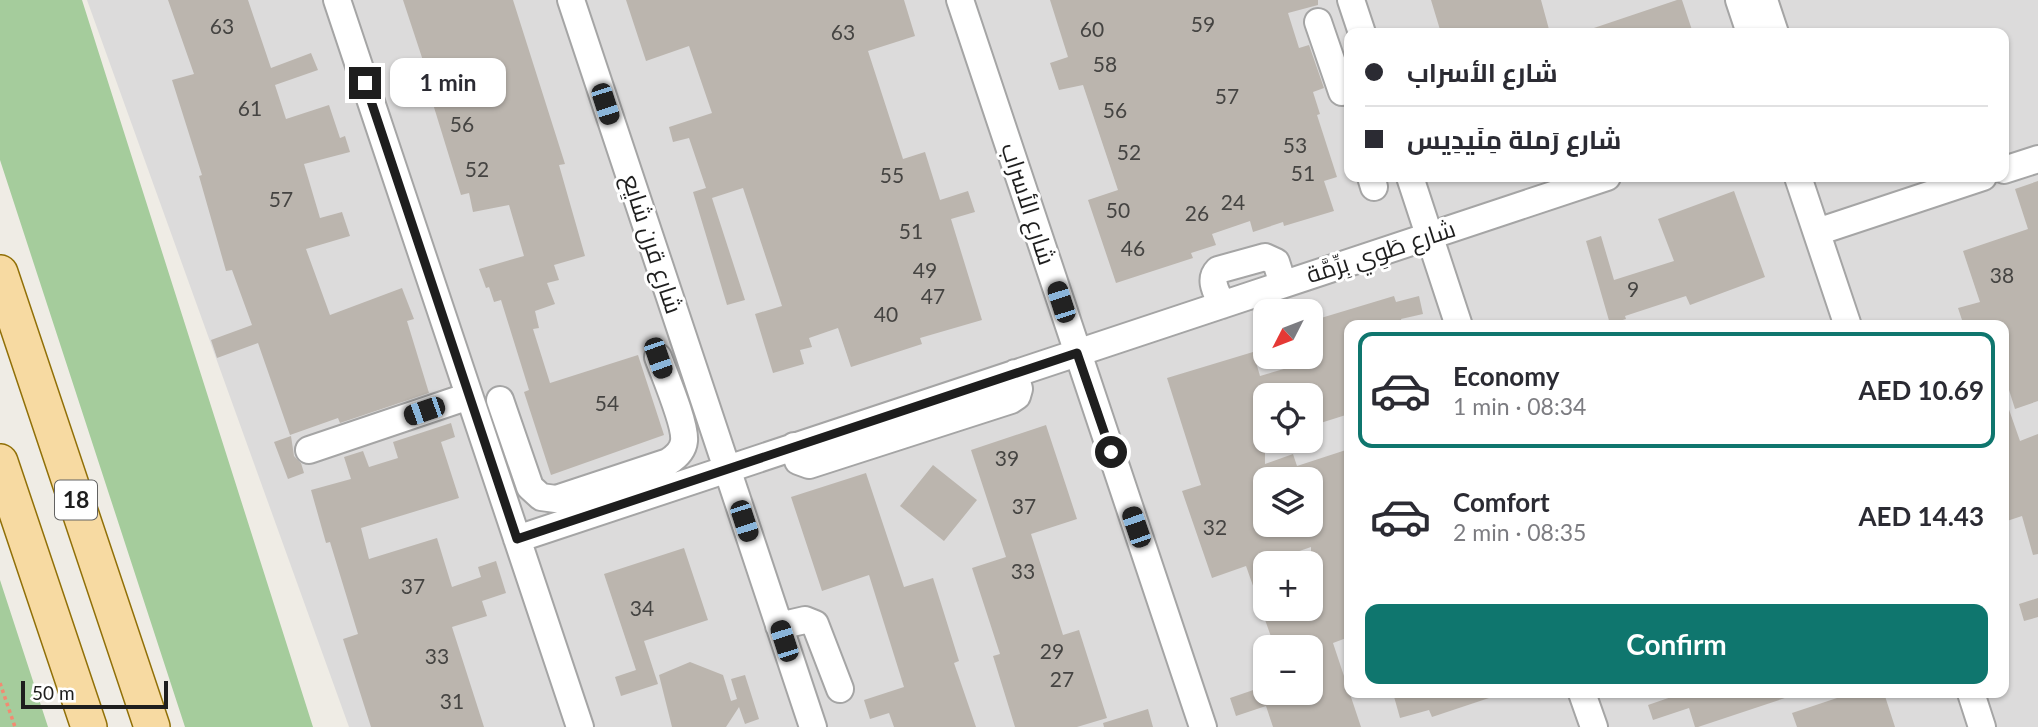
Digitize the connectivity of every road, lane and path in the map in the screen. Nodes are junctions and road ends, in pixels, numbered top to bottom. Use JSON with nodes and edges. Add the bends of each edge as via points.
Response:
{"nodes":[{"id":1,"x":337,"y":0,"type":"edge"},
{"id":2,"x":570,"y":0,"type":"edge"},
{"id":3,"x":960,"y":0,"type":"edge"},
{"id":4,"x":1351,"y":0,"type":"edge"},
{"id":5,"x":1739,"y":0,"type":"edge"},
{"id":6,"x":1764,"y":0,"type":"edge"},
{"id":7,"x":1318,"y":22,"type":"dead end"},
{"id":8,"x":1360,"y":28,"type":"edge"},
{"id":9,"x":1748,"y":28,"type":"edge"},
{"id":10,"x":1773,"y":28,"type":"edge"},
{"id":11,"x":1340,"y":59,"type":"edge"},
{"id":12,"x":1342,"y":92,"type":"dead end"},
{"id":13,"x":2038,"y":159,"type":"edge"},
{"id":14,"x":2009,"y":168,"type":"edge"},
{"id":15,"x":1412,"y":182,"type":"edge"},
{"id":16,"x":1592,"y":182,"type":"edge"},
{"id":17,"x":1800,"y":182,"type":"edge"},
{"id":18,"x":1968,"y":182,"type":"edge"},
{"id":19,"x":1817,"y":232,"type":"junction"},
{"id":20,"x":1429,"y":236,"type":"junction"},
{"id":21,"x":0,"y":273,"type":"edge"},
{"id":22,"x":1457,"y":320,"type":"edge"},
{"id":23,"x":1846,"y":320,"type":"edge"},
{"id":24,"x":1077,"y":353,"type":"junction"},
{"id":25,"x":658,"y":358,"type":"dead end"},
{"id":26,"x":469,"y":396,"type":"junction"},
{"id":27,"x":500,"y":400,"type":"dead end"},
{"id":28,"x":309,"y":450,"type":"dead end"},
{"id":29,"x":0,"y":462,"type":"edge"},
{"id":30,"x":727,"y":469,"type":"junction"},
{"id":31,"x":615,"y":493,"type":"junction"},
{"id":32,"x":517,"y":539,"type":"junction"},
{"id":33,"x":779,"y":626,"type":"junction"},
{"id":34,"x":824,"y":645,"type":"junction"},
{"id":35,"x":789,"y":656,"type":"junction"},
{"id":36,"x":0,"y":683,"type":"edge"},
{"id":37,"x":840,"y":689,"type":"dead end"},
{"id":38,"x":1584,"y":698,"type":"edge"},
{"id":39,"x":1973,"y":698,"type":"edge"},
{"id":40,"x":15,"y":727,"type":"edge"},
{"id":41,"x":89,"y":727,"type":"edge"},
{"id":42,"x":152,"y":727,"type":"edge"},
{"id":43,"x":580,"y":727,"type":"edge"},
{"id":44,"x":813,"y":727,"type":"edge"},
{"id":45,"x":1203,"y":727,"type":"edge"},
{"id":46,"x":1594,"y":727,"type":"edge"},
{"id":47,"x":1982,"y":727,"type":"edge"}],
"edges":[{"from":1,"to":26,"type":"street"},
{"from":2,"to":30,"type":"street","name":"شارع قرن شايِع"},
{"from":3,"to":24,"type":"street","name":"شارع الأسراب"},
{"from":4,"to":8,"type":"street"},
{"from":5,"to":9,"type":"street"},
{"from":6,"to":10,"type":"street"},
{"from":7,"to":11,"type":"street"},
{"from":11,"to":12,"type":"street"},
{"from":13,"to":14,"type":"street"},
{"from":15,"to":20,"type":"street"},
{"from":16,"to":20,"type":"street","name":"شارع طَوِي بِرِّمَّة"},
{"from":17,"to":19,"type":"street"},
{"from":18,"to":19,"type":"street"},
{"from":19,"to":23,"type":"street"},
{"from":20,"to":22,"type":"street"},
{"from":20,"to":24,"type":"street","name":"شارع طَوِي بِرِّمَّة"},
{"from":21,"to":42,"type":"main road","number":"18"},
{"from":24,"to":30,"type":"street","name":"شارع طَوِي بِرِّمَّة"},
{"from":24,"to":45,"type":"street","name":"شارع الأسراب"},
{"from":25,"to":31,"type":"street","via":[[684,432],[683,447],[675,458]]},
{"from":26,"to":28,"type":"street"},
{"from":26,"to":32,"type":"street"},
{"from":27,"to":31,"type":"street","via":[[526,481],[535,493],[556,499]]},
{"from":29,"to":41,"type":"main road","number":"18"},
{"from":30,"to":31,"type":"street","name":"شارع طَوِي بِرِّمَّة"},
{"from":30,"to":33,"type":"street","name":"شارع قرن شايِع"},
{"from":31,"to":32,"type":"street","name":"شارع طَوِي بِرِّمَّة"},
{"from":32,"to":43,"type":"street"},
{"from":33,"to":34,"type":"street","via":[[811,621],[819,628]]},
{"from":33,"to":35,"type":"street","name":"شارع قرن شايِع"},
{"from":34,"to":35,"type":"street"},
{"from":34,"to":37,"type":"street"},
{"from":35,"to":44,"type":"street","name":"شارع قرن شايِع"},
{"from":36,"to":40,"type":"path"},
{"from":38,"to":46,"type":"street"},
{"from":39,"to":47,"type":"street"}]}
